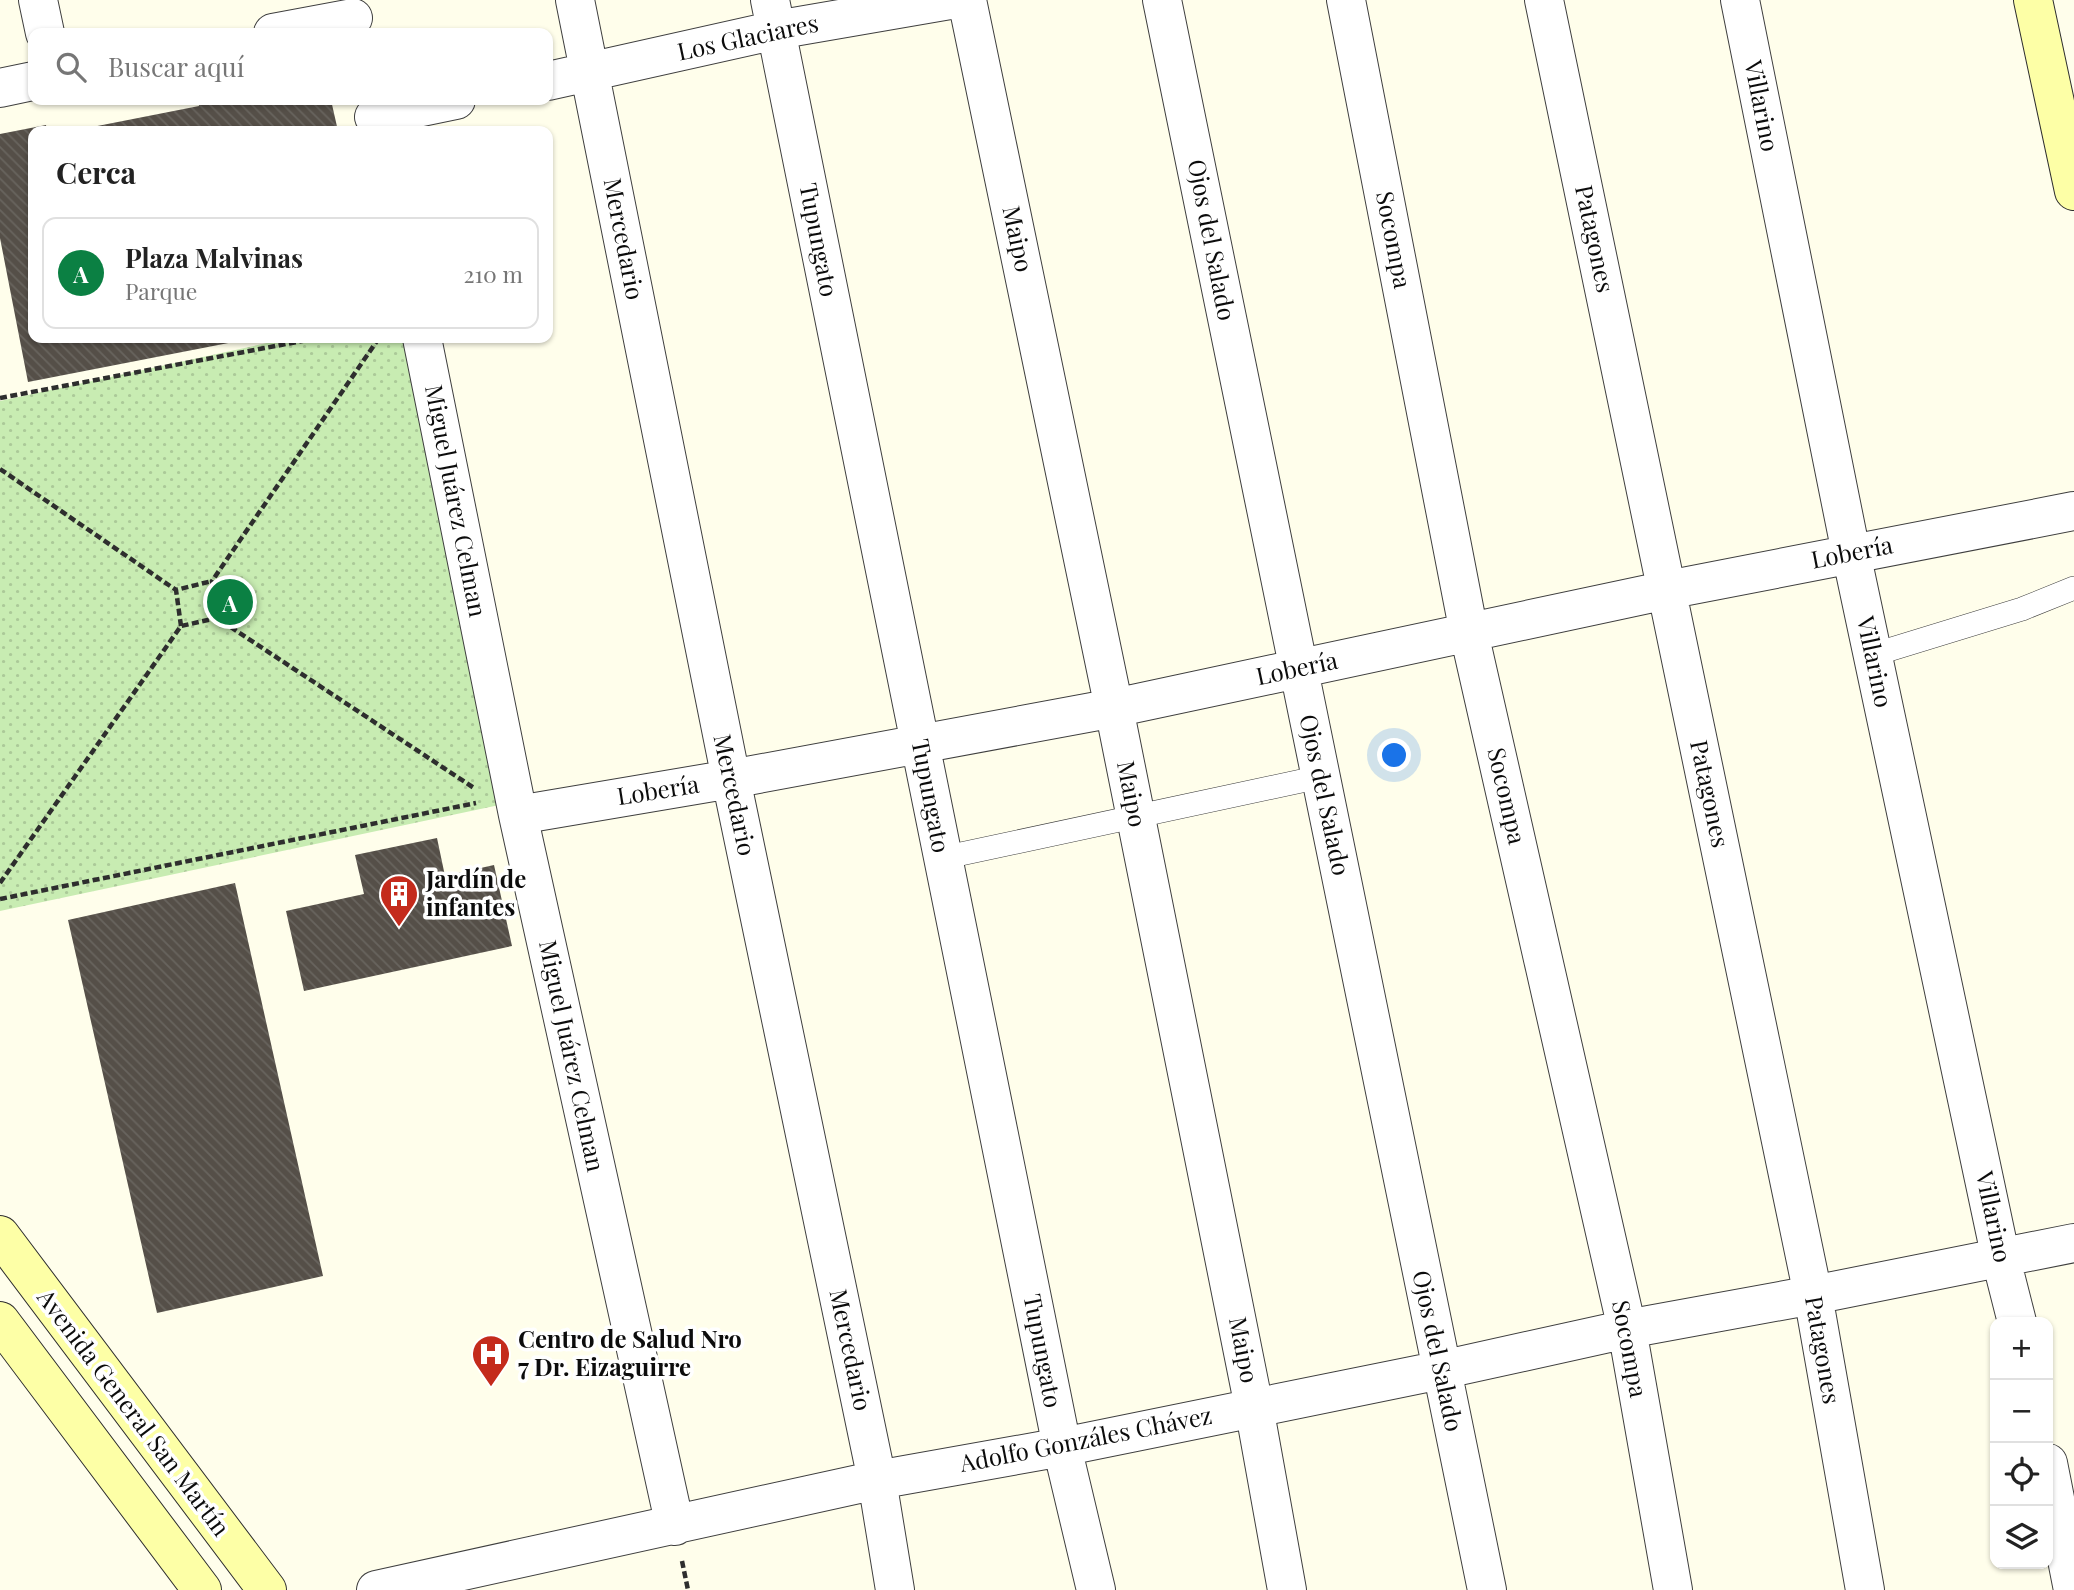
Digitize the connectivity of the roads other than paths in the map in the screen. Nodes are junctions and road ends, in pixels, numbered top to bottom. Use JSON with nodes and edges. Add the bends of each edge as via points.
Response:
{"nodes":[{"id":1,"x":38,"y":0,"type":"edge"},
{"id":2,"x":575,"y":0,"type":"edge"},
{"id":3,"x":950,"y":0,"type":"edge"},
{"id":4,"x":967,"y":0,"type":"edge"},
{"id":5,"x":1162,"y":0,"type":"edge"},
{"id":6,"x":1346,"y":0,"type":"edge"},
{"id":7,"x":1544,"y":0,"type":"edge"},
{"id":8,"x":1740,"y":0,"type":"edge"},
{"id":9,"x":2033,"y":0,"type":"edge"},
{"id":10,"x":773,"y":15,"type":"edge"},
{"id":11,"x":354,"y":17,"type":"edge"},
{"id":12,"x":44,"y":28,"type":"edge"},
{"id":13,"x":298,"y":28,"type":"edge"},
{"id":14,"x":589,"y":72,"type":"junction"},
{"id":15,"x":553,"y":80,"type":"edge"},
{"id":16,"x":28,"y":82,"type":"edge"},
{"id":17,"x":0,"y":88,"type":"edge"},
{"id":18,"x":430,"y":105,"type":"edge"},
{"id":19,"x":373,"y":116,"type":"edge"},
{"id":20,"x":2074,"y":191,"type":"edge"},
{"id":21,"x":423,"y":343,"type":"edge"},
{"id":22,"x":2074,"y":511,"type":"edge"},
{"id":23,"x":1851,"y":553,"type":"junction"},
{"id":24,"x":2074,"y":588,"type":"edge"},
{"id":25,"x":1667,"y":590,"type":"junction"},
{"id":26,"x":1469,"y":633,"type":"junction"},
{"id":27,"x":1872,"y":655,"type":"junction"},
{"id":28,"x":1298,"y":670,"type":"junction"},
{"id":29,"x":1114,"y":708,"type":"junction"},
{"id":30,"x":920,"y":743,"type":"junction"},
{"id":31,"x":1320,"y":777,"type":"junction"},
{"id":32,"x":731,"y":779,"type":"junction"},
{"id":33,"x":518,"y":815,"type":"junction"},
{"id":34,"x":1135,"y":817,"type":"junction"},
{"id":35,"x":942,"y":858,"type":"junction"},
{"id":36,"x":0,"y":1235,"type":"edge"},
{"id":37,"x":2074,"y":1242,"type":"edge"},
{"id":38,"x":2001,"y":1259,"type":"junction"},
{"id":39,"x":1813,"y":1295,"type":"junction"},
{"id":40,"x":2016,"y":1317,"type":"edge"},
{"id":41,"x":0,"y":1321,"type":"edge"},
{"id":42,"x":1627,"y":1329,"type":"junction"},
{"id":43,"x":1441,"y":1370,"type":"junction"},
{"id":44,"x":1254,"y":1407,"type":"junction"},
{"id":45,"x":1062,"y":1447,"type":"junction"},
{"id":46,"x":877,"y":1480,"type":"junction"},
{"id":47,"x":2053,"y":1488,"type":"edge"},
{"id":48,"x":675,"y":1525,"type":"junction"},
{"id":49,"x":202,"y":1590,"type":"edge"},
{"id":50,"x":267,"y":1590,"type":"edge"},
{"id":51,"x":376,"y":1590,"type":"edge"},
{"id":52,"x":895,"y":1590,"type":"edge"},
{"id":53,"x":1096,"y":1590,"type":"edge"},
{"id":54,"x":1287,"y":1590,"type":"edge"},
{"id":55,"x":1487,"y":1590,"type":"edge"},
{"id":56,"x":1672,"y":1590,"type":"edge"},
{"id":57,"x":1865,"y":1590,"type":"edge"},
{"id":58,"x":2073,"y":1590,"type":"edge"}],
"edges":[{"from":1,"to":12,"type":"street"},
{"from":2,"to":14,"type":"street","name":"Mercedario"},
{"from":3,"to":10,"type":"street","name":"Los Glaciares"},
{"from":4,"to":29,"type":"street","name":"Maipo"},
{"from":5,"to":28,"type":"street","name":"Ojos del Salado"},
{"from":6,"to":26,"type":"street","name":"Socompa"},
{"from":7,"to":25,"type":"street","name":"Patagones"},
{"from":8,"to":23,"type":"street","name":"Villarino"},
{"from":9,"to":20,"type":"street"},
{"from":10,"to":14,"type":"street","name":"Los Glaciares"},
{"from":10,"to":30,"type":"street","name":"Tupungato"},
{"from":11,"to":13,"type":"street"},
{"from":14,"to":15,"type":"street","name":"Los Glaciares"},
{"from":14,"to":32,"type":"street","name":"Mercedario"},
{"from":16,"to":17,"type":"street"},
{"from":18,"to":19,"type":"street"},
{"from":21,"to":33,"type":"street","name":"Miguel Juárez Celman"},
{"from":22,"to":23,"type":"street","name":"Lobería"},
{"from":23,"to":25,"type":"street","name":"Lobería"},
{"from":23,"to":27,"type":"street","name":"Villarino"},
{"from":24,"to":27,"type":"lane","via":[[2022,609]]},
{"from":25,"to":26,"type":"street","name":"Lobería"},
{"from":25,"to":39,"type":"street","name":"Patagones"},
{"from":26,"to":28,"type":"street","name":"Lobería"},
{"from":26,"to":42,"type":"street","name":"Socompa"},
{"from":27,"to":38,"type":"street","name":"Villarino"},
{"from":28,"to":29,"type":"street","name":"Lobería"},
{"from":28,"to":31,"type":"street","name":"Ojos del Salado"},
{"from":29,"to":30,"type":"street","name":"Lobería"},
{"from":29,"to":34,"type":"street","name":"Maipo"},
{"from":30,"to":32,"type":"street","name":"Lobería"},
{"from":30,"to":35,"type":"street","name":"Tupungato"},
{"from":31,"to":34,"type":"lane"},
{"from":31,"to":43,"type":"street","name":"Ojos del Salado"},
{"from":32,"to":33,"type":"street","name":"Lobería"},
{"from":32,"to":46,"type":"street","name":"Mercedario"},
{"from":33,"to":48,"type":"street","name":"Miguel Juárez Celman"},
{"from":34,"to":35,"type":"lane"},
{"from":34,"to":44,"type":"street","name":"Maipo"},
{"from":35,"to":45,"type":"street","name":"Tupungato"},
{"from":36,"to":50,"type":"street","name":"Avenida General San Martín"},
{"from":37,"to":38,"type":"street","name":"Adolfo Gonzáles Chávez"},
{"from":38,"to":39,"type":"street","name":"Adolfo Gonzáles Chávez"},
{"from":38,"to":40,"type":"street","name":"Villarino"},
{"from":39,"to":42,"type":"street","name":"Adolfo Gonzáles Chávez"},
{"from":39,"to":57,"type":"street","name":"Patagones"},
{"from":41,"to":49,"type":"street","name":"Avenida General San Martín"},
{"from":42,"to":43,"type":"street","name":"Adolfo Gonzáles Chávez"},
{"from":42,"to":56,"type":"street","name":"Socompa"},
{"from":43,"to":44,"type":"street","name":"Adolfo Gonzáles Chávez"},
{"from":43,"to":55,"type":"street","name":"Ojos del Salado"},
{"from":44,"to":45,"type":"street","name":"Adolfo Gonzáles Chávez"},
{"from":44,"to":54,"type":"street","name":"Maipo"},
{"from":45,"to":46,"type":"street","name":"Adolfo Gonzáles Chávez"},
{"from":45,"to":53,"type":"street","name":"Tupungato"},
{"from":46,"to":48,"type":"street","name":"Adolfo Gonzáles Chávez"},
{"from":46,"to":52,"type":"street","name":"Mercedario"},
{"from":47,"to":58,"type":"street"},
{"from":48,"to":51,"type":"street","name":"Adolfo Gonzáles Chávez"}]}
